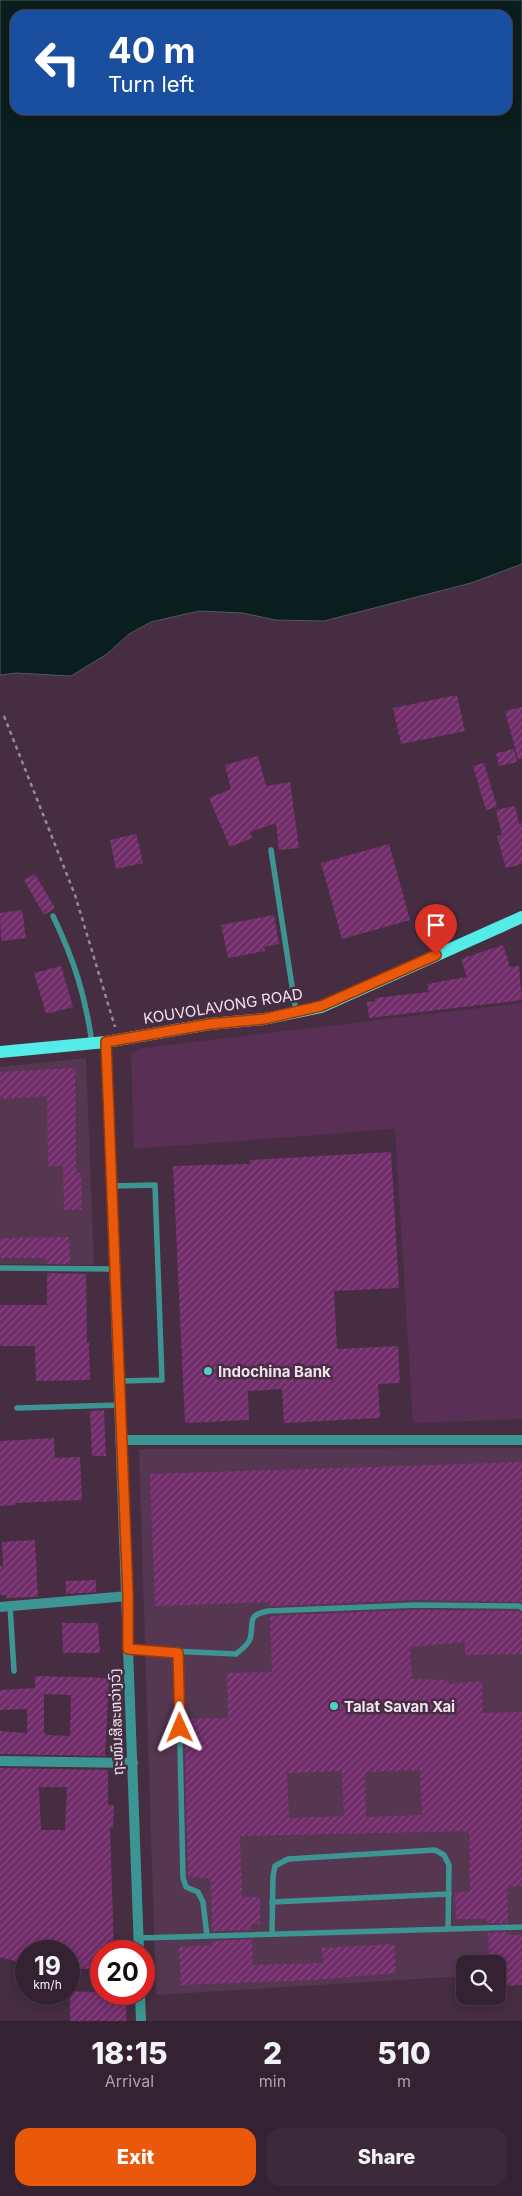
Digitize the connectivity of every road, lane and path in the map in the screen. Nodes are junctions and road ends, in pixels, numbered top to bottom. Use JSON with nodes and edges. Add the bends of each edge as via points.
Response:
{"nodes":[{"id":1,"x":4,"y":716,"type":"dead end"},
{"id":2,"x":271,"y":850,"type":"dead end"},
{"id":3,"x":53,"y":916,"type":"dead end"},
{"id":4,"x":522,"y":917,"type":"edge"},
{"id":5,"x":296,"y":1012,"type":"junction"},
{"id":6,"x":112,"y":1041,"type":"junction"},
{"id":7,"x":92,"y":1043,"type":"junction"},
{"id":8,"x":0,"y":1052,"type":"edge"},
{"id":9,"x":113,"y":1186,"type":"junction"},
{"id":10,"x":0,"y":1268,"type":"edge"},
{"id":11,"x":115,"y":1269,"type":"junction"},
{"id":12,"x":119,"y":1382,"type":"junction"},
{"id":13,"x":120,"y":1405,"type":"junction"},
{"id":14,"x":17,"y":1408,"type":"dead end"},
{"id":15,"x":122,"y":1440,"type":"junction"},
{"id":16,"x":522,"y":1440,"type":"edge"},
{"id":17,"x":128,"y":1596,"type":"junction"},
{"id":18,"x":5,"y":1606,"type":"edge"},
{"id":19,"x":522,"y":1608,"type":"edge"},
{"id":20,"x":128,"y":1649,"type":"junction"},
{"id":21,"x":178,"y":1653,"type":"junction"},
{"id":22,"x":14,"y":1671,"type":"dead end"},
{"id":23,"x":0,"y":1760,"type":"edge"},
{"id":24,"x":133,"y":1764,"type":"junction"},
{"id":25,"x":449,"y":1894,"type":"junction"},
{"id":26,"x":272,"y":1902,"type":"junction"},
{"id":27,"x":522,"y":1926,"type":"edge"},
{"id":28,"x":448,"y":1928,"type":"junction"},
{"id":29,"x":272,"y":1933,"type":"junction"},
{"id":30,"x":207,"y":1936,"type":"junction"},
{"id":31,"x":139,"y":1938,"type":"joint"},
{"id":32,"x":140,"y":2005,"type":"edge"},
{"id":33,"x":140,"y":2021,"type":"edge"}],
"edges":[{"from":1,"to":6,"type":"path","via":[[76,895]]},
{"from":2,"to":5,"type":"lane"},
{"from":3,"to":7,"type":"lane","via":[[73,957],[87,1006]]},
{"from":4,"to":5,"type":"main road","name":"KOUVOLAVONG ROAD","via":[[321,1006]]},
{"from":5,"to":6,"type":"main road","name":"KOUVOLAVONG ROAD"},
{"from":6,"to":7,"type":"main road","name":"KOUVOLAVONG ROAD"},
{"from":6,"to":9,"type":"street","name":"ຖະໜົນສີສະຫວ່າງວົງ"},
{"from":7,"to":8,"type":"main road","name":"KOUVOLAVONG ROAD"},
{"from":9,"to":11,"type":"street","name":"ຖະໜົນສີສະຫວ່າງວົງ"},
{"from":9,"to":12,"type":"lane","via":[[155,1185],[162,1380]]},
{"from":10,"to":11,"type":"lane"},
{"from":11,"to":12,"type":"street","name":"ຖະໜົນສີສະຫວ່າງວົງ"},
{"from":12,"to":13,"type":"street","name":"ຖະໜົນສີສະຫວ່າງວົງ"},
{"from":13,"to":14,"type":"lane"},
{"from":13,"to":15,"type":"street","name":"ຖະໜົນສີສະຫວ່າງວົງ"},
{"from":15,"to":16,"type":"street"},
{"from":15,"to":17,"type":"street","name":"ຖະໜົນສີສະຫວ່າງວົງ"},
{"from":17,"to":18,"type":"street"},
{"from":17,"to":20,"type":"street","name":"ຖະໜົນສີສະຫວ່າງວົງ"},
{"from":18,"to":22,"type":"lane"},
{"from":19,"to":21,"type":"lane","via":[[415,1605],[268,1611],[256,1614],[252,1620],[250,1640],[236,1654]]},
{"from":20,"to":21,"type":"lane"},
{"from":20,"to":24,"type":"street","name":"ຖະໜົນສີສະຫວ່າງວົງ"},
{"from":21,"to":30,"type":"lane","via":[[183,1878],[186,1887],[198,1892],[203,1902]]},
{"from":23,"to":24,"type":"street"},
{"from":24,"to":31,"type":"street","name":"ຖະໜົນສີສະຫວ່າງວົງ"},
{"from":25,"to":26,"type":"lane"},
{"from":25,"to":26,"type":"lane","via":[[449,1866],[444,1855],[434,1850],[288,1859],[275,1866]]},
{"from":25,"to":28,"type":"lane"},
{"from":26,"to":29,"type":"lane"},
{"from":27,"to":28,"type":"lane"},
{"from":28,"to":29,"type":"lane"},
{"from":29,"to":30,"type":"lane"},
{"from":30,"to":31,"type":"lane"},
{"from":32,"to":33,"type":"street"}]}
